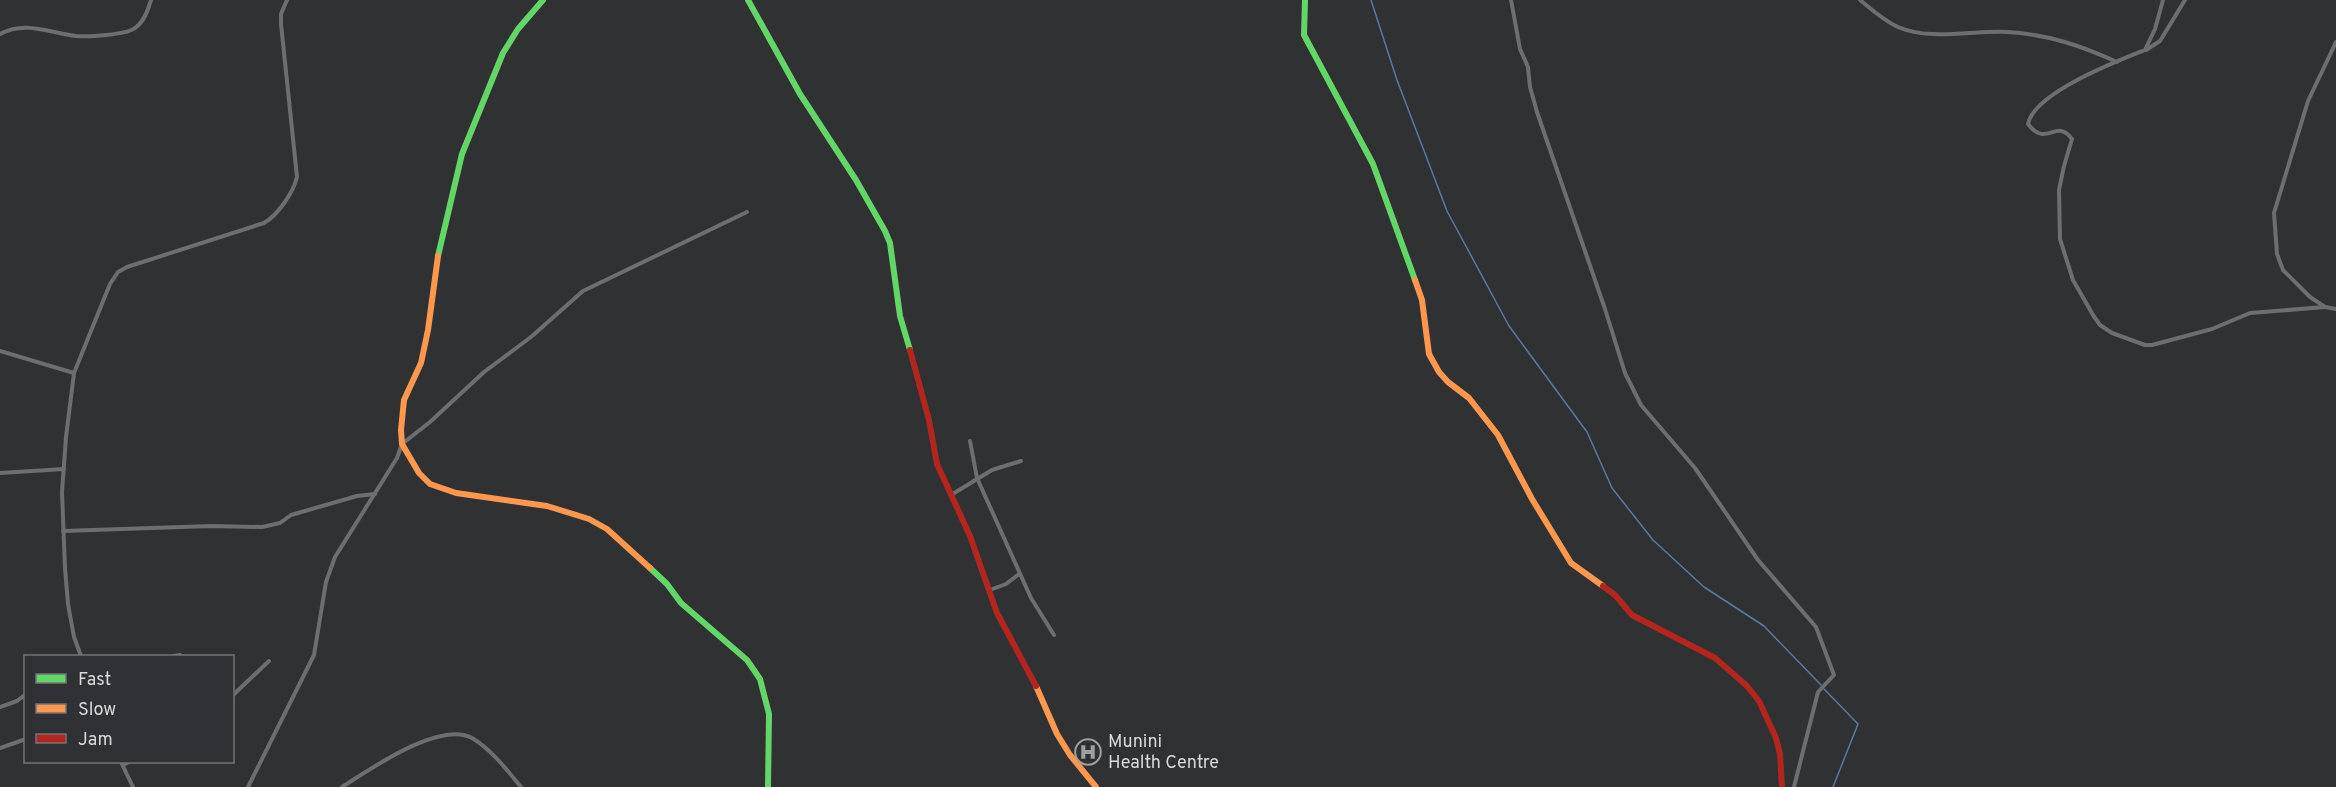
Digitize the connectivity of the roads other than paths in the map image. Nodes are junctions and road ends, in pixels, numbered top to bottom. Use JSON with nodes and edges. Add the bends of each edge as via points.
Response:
{"nodes":[{"id":1,"x":151,"y":0,"type":"edge"},
{"id":2,"x":287,"y":0,"type":"edge"},
{"id":3,"x":543,"y":0,"type":"edge"},
{"id":4,"x":748,"y":0,"type":"edge"},
{"id":5,"x":1305,"y":0,"type":"edge"},
{"id":6,"x":1511,"y":0,"type":"edge"},
{"id":7,"x":1860,"y":0,"type":"edge"},
{"id":8,"x":2163,"y":0,"type":"edge"},
{"id":9,"x":2185,"y":0,"type":"edge"},
{"id":10,"x":0,"y":34,"type":"edge"},
{"id":11,"x":2336,"y":42,"type":"edge"},
{"id":12,"x":2145,"y":50,"type":"junction"},
{"id":13,"x":2117,"y":62,"type":"junction"},
{"id":14,"x":747,"y":212,"type":"dead end"},
{"id":15,"x":2325,"y":307,"type":"junction"},
{"id":16,"x":2336,"y":309,"type":"edge"},
{"id":17,"x":0,"y":351,"type":"edge"},
{"id":18,"x":74,"y":373,"type":"junction"},
{"id":19,"x":970,"y":441,"type":"dead end"},
{"id":20,"x":402,"y":444,"type":"junction"},
{"id":21,"x":1021,"y":461,"type":"dead end"},
{"id":22,"x":64,"y":470,"type":"junction"},
{"id":23,"x":0,"y":473,"type":"edge"},
{"id":24,"x":977,"y":478,"type":"junction"},
{"id":25,"x":375,"y":494,"type":"junction"},
{"id":26,"x":951,"y":495,"type":"junction"},
{"id":27,"x":63,"y":531,"type":"junction"},
{"id":28,"x":1019,"y":574,"type":"junction"},
{"id":29,"x":990,"y":590,"type":"junction"},
{"id":30,"x":1054,"y":635,"type":"dead end"},
{"id":31,"x":80,"y":655,"type":"edge"},
{"id":32,"x":269,"y":661,"type":"dead end"},
{"id":33,"x":234,"y":694,"type":"edge"},
{"id":34,"x":24,"y":696,"type":"edge"},
{"id":35,"x":0,"y":707,"type":"edge"},
{"id":36,"x":24,"y":740,"type":"edge"},
{"id":37,"x":0,"y":748,"type":"edge"},
{"id":38,"x":122,"y":763,"type":"edge"},
{"id":39,"x":133,"y":787,"type":"edge"},
{"id":40,"x":248,"y":787,"type":"edge"},
{"id":41,"x":342,"y":787,"type":"edge"},
{"id":42,"x":521,"y":787,"type":"edge"},
{"id":43,"x":768,"y":787,"type":"edge"},
{"id":44,"x":1096,"y":787,"type":"edge"},
{"id":45,"x":1782,"y":787,"type":"edge"},
{"id":46,"x":1794,"y":787,"type":"edge"}],
"edges":[{"from":1,"to":10,"type":"street","via":[[143,19],[130,31],[81,36],[23,27]]},
{"from":2,"to":18,"type":"street","via":[[281,24],[297,177],[292,189],[264,224],[176,249],[118,272]]},
{"from":3,"to":20,"type":"street","via":[[503,53],[462,154],[439,248],[421,363],[404,400]]},
{"from":4,"to":26,"type":"street","via":[[890,243],[900,316],[927,411],[937,464]]},
{"from":5,"to":45,"type":"street","via":[[1304,35],[1373,164],[1422,300],[1429,354],[1439,372],[1469,398],[1498,435],[1571,563],[1615,595],[1632,615],[1715,658],[1747,686],[1776,738]]},
{"from":6,"to":46,"type":"street","via":[[1537,112],[1625,373],[1641,405],[1695,468],[1758,560],[1816,627],[1831,664],[1834,675],[1818,692]]},
{"from":7,"to":13,"type":"street","via":[[1898,27],[1949,34],[2008,32],[2049,38],[2085,47]]},
{"from":8,"to":12,"type":"street"},
{"from":9,"to":12,"type":"street","via":[[2160,41]]},
{"from":11,"to":15,"type":"street","via":[[2308,101],[2274,213],[2277,254],[2283,270]]},
{"from":12,"to":13,"type":"street"},
{"from":13,"to":15,"type":"street","via":[[2060,90],[2035,110],[2028,124],[2037,134],[2062,130],[2072,139],[2059,190],[2060,239],[2073,280],[2100,325],[2112,333],[2152,345],[2205,332],[2250,313]]},
{"from":14,"to":20,"type":"street","via":[[583,291]]},
{"from":15,"to":16,"type":"street"},
{"from":17,"to":18,"type":"street"},
{"from":18,"to":22,"type":"street"},
{"from":19,"to":24,"type":"street"},
{"from":20,"to":25,"type":"street"},
{"from":20,"to":43,"type":"street","via":[[430,484],[456,493],[547,506],[589,519],[607,529],[644,562],[681,603],[747,660],[760,679],[769,714]]},
{"from":21,"to":24,"type":"street"},
{"from":22,"to":23,"type":"street"},
{"from":22,"to":27,"type":"street"},
{"from":24,"to":26,"type":"street"},
{"from":24,"to":28,"type":"street"},
{"from":25,"to":27,"type":"street","via":[[291,515],[280,523],[262,527]]},
{"from":25,"to":40,"type":"street","via":[[335,556],[326,582],[314,656]]},
{"from":26,"to":29,"type":"street"},
{"from":27,"to":31,"type":"street","via":[[68,604]]},
{"from":28,"to":29,"type":"street"},
{"from":28,"to":30,"type":"street"},
{"from":29,"to":44,"type":"street","via":[[997,614],[1057,734]]},
{"from":32,"to":33,"type":"street"},
{"from":34,"to":35,"type":"street"},
{"from":36,"to":37,"type":"street"},
{"from":38,"to":39,"type":"street"},
{"from":41,"to":42,"type":"street","via":[[419,742],[457,735],[470,737],[485,748]]}]}
